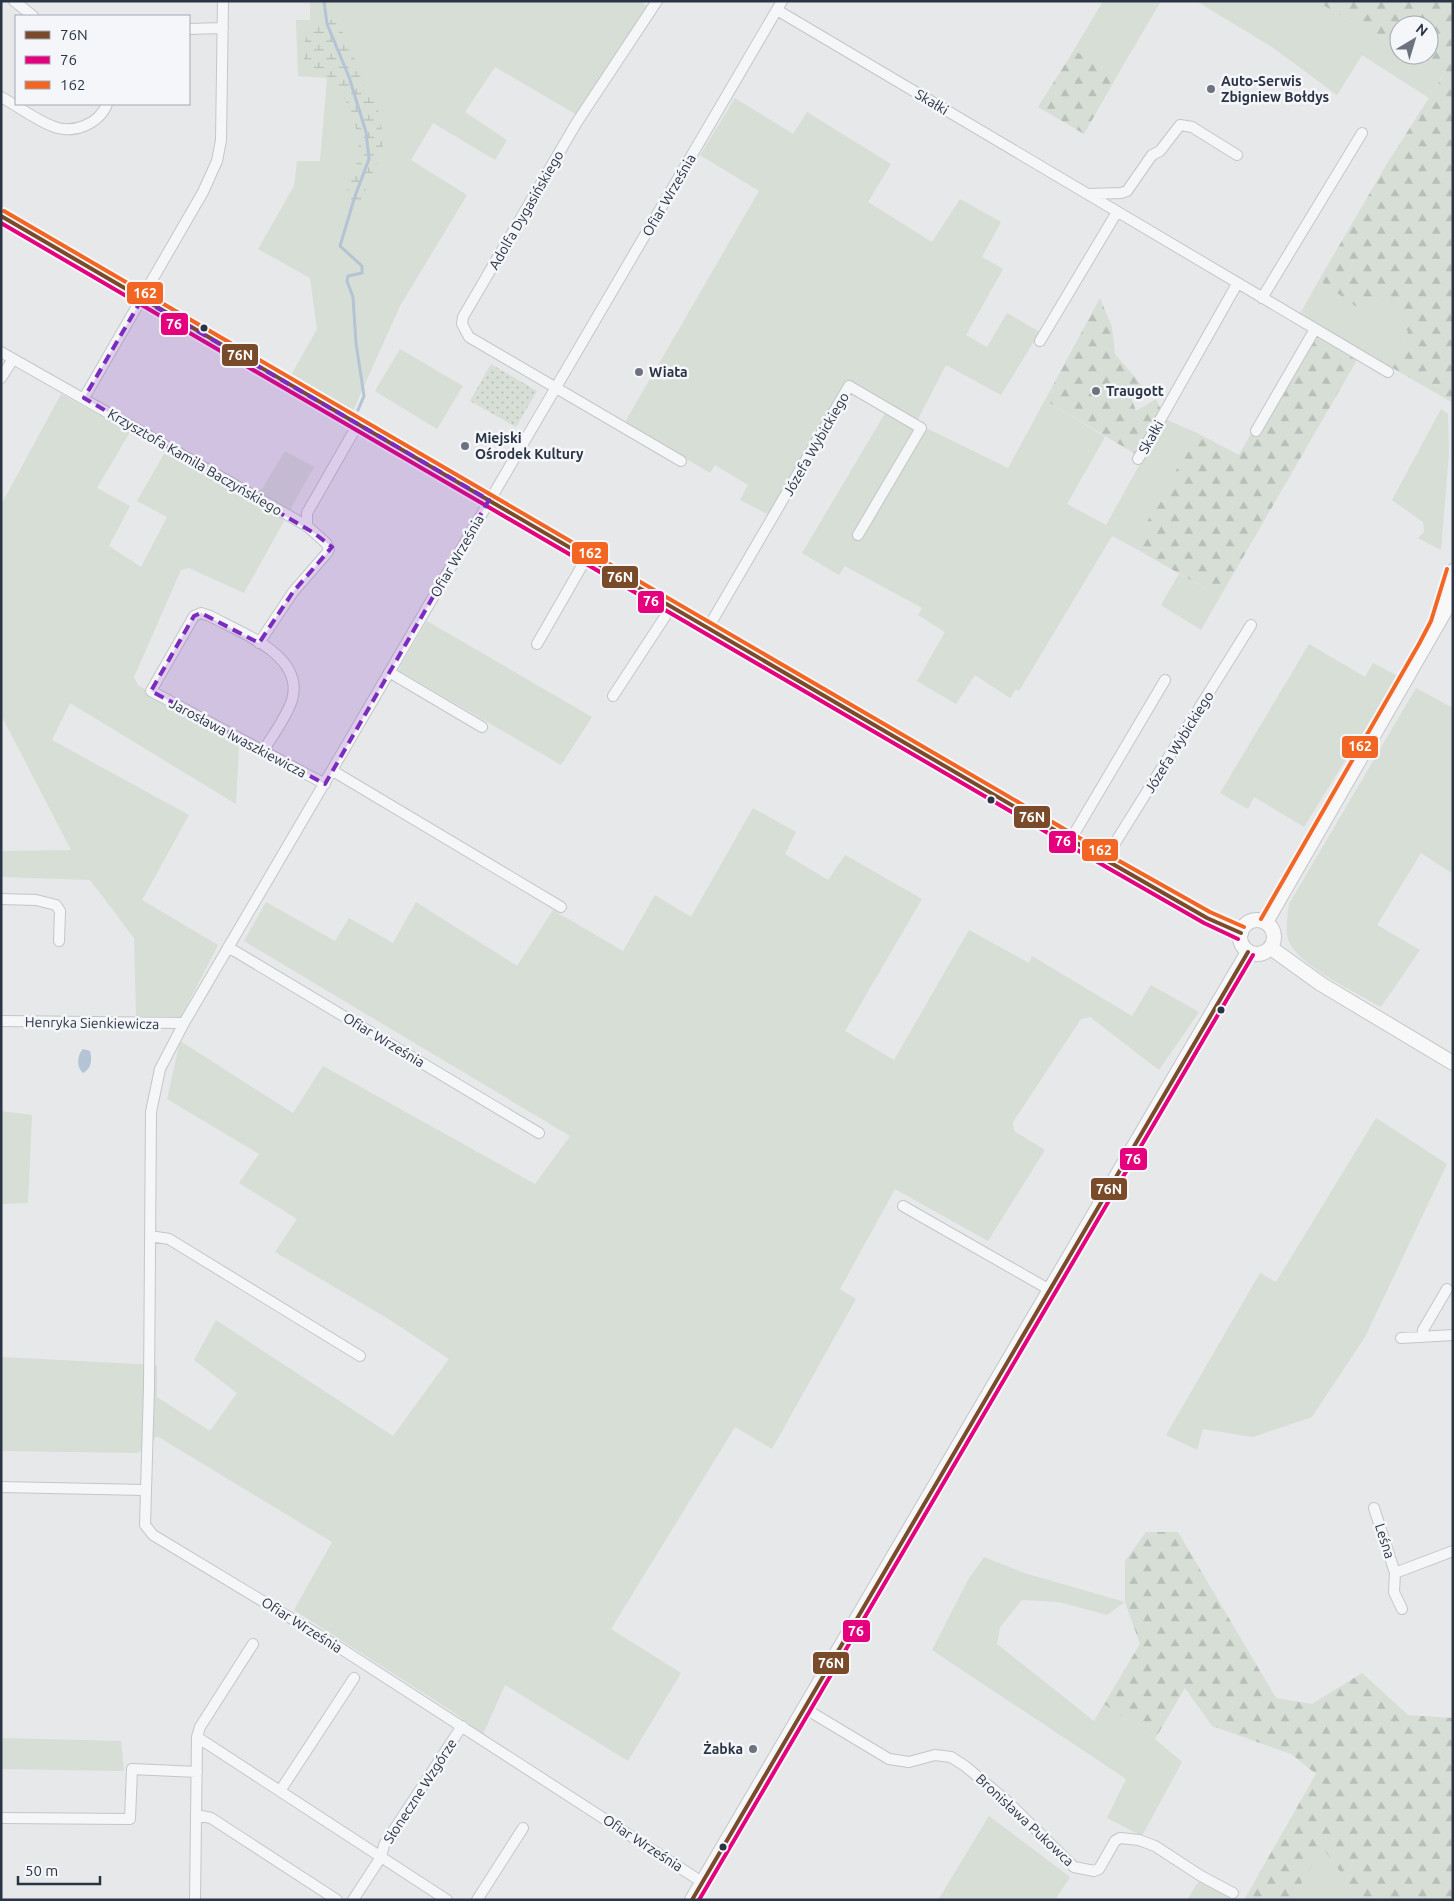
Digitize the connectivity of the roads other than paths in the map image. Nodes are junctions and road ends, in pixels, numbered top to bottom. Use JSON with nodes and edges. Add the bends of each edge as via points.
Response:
{"nodes":[{"id":1,"x":14,"y":1,"type":"edge"},
{"id":2,"x":223,"y":1,"type":"edge"},
{"id":3,"x":657,"y":1,"type":"edge"},
{"id":4,"x":780,"y":6,"type":"edge"},
{"id":5,"x":32,"y":15,"type":"edge"},
{"id":6,"x":190,"y":28,"type":"edge"},
{"id":7,"x":223,"y":28,"type":"junction"},
{"id":8,"x":1,"y":97,"type":"edge"},
{"id":9,"x":106,"y":105,"type":"edge"},
{"id":10,"x":1362,"y":133,"type":"dead end"},
{"id":11,"x":1237,"y":155,"type":"dead end"},
{"id":12,"x":1087,"y":194,"type":"junction"},
{"id":13,"x":1116,"y":212,"type":"junction"},
{"id":14,"x":1,"y":216,"type":"edge"},
{"id":15,"x":1238,"y":284,"type":"junction"},
{"id":16,"x":142,"y":298,"type":"junction"},
{"id":17,"x":1262,"y":298,"type":"junction"},
{"id":18,"x":1315,"y":329,"type":"junction"},
{"id":19,"x":1040,"y":341,"type":"dead end"},
{"id":20,"x":1,"y":352,"type":"edge"},
{"id":21,"x":12,"y":358,"type":"junction"},
{"id":22,"x":1388,"y":372,"type":"dead end"},
{"id":23,"x":1,"y":378,"type":"edge"},
{"id":24,"x":556,"y":388,"type":"junction"},
{"id":25,"x":84,"y":398,"type":"junction"},
{"id":26,"x":358,"y":424,"type":"junction"},
{"id":27,"x":1256,"y":431,"type":"dead end"},
{"id":28,"x":1138,"y":459,"type":"dead end"},
{"id":29,"x":681,"y":461,"type":"dead end"},
{"id":30,"x":489,"y":500,"type":"junction"},
{"id":31,"x":308,"y":526,"type":"junction"},
{"id":32,"x":858,"y":535,"type":"dead end"},
{"id":33,"x":587,"y":557,"type":"junction"},
{"id":34,"x":1453,"y":571,"type":"edge"},
{"id":35,"x":1453,"y":597,"type":"edge"},
{"id":36,"x":672,"y":606,"type":"junction"},
{"id":37,"x":1437,"y":624,"type":"junction"},
{"id":38,"x":1251,"y":625,"type":"dead end"},
{"id":39,"x":708,"y":628,"type":"junction"},
{"id":40,"x":259,"y":643,"type":"junction"},
{"id":41,"x":537,"y":644,"type":"dead end"},
{"id":42,"x":389,"y":672,"type":"junction"},
{"id":43,"x":1165,"y":680,"type":"dead end"},
{"id":44,"x":613,"y":696,"type":"dead end"},
{"id":45,"x":482,"y":727,"type":"dead end"},
{"id":46,"x":263,"y":751,"type":"junction"},
{"id":47,"x":332,"y":772,"type":"junction"},
{"id":48,"x":325,"y":784,"type":"junction"},
{"id":49,"x":1071,"y":839,"type":"junction"},
{"id":50,"x":1105,"y":859,"type":"junction"},
{"id":51,"x":1,"y":899,"type":"edge"},
{"id":52,"x":561,"y":907,"type":"dead end"},
{"id":53,"x":1266,"y":922,"type":"junction"},
{"id":54,"x":1241,"y":933,"type":"junction"},
{"id":55,"x":59,"y":941,"type":"dead end"},
{"id":56,"x":228,"y":946,"type":"junction"},
{"id":57,"x":1271,"y":948,"type":"junction"},
{"id":58,"x":1248,"y":952,"type":"junction"},
{"id":59,"x":1,"y":1021,"type":"edge"},
{"id":60,"x":184,"y":1023,"type":"junction"},
{"id":61,"x":1453,"y":1063,"type":"edge"},
{"id":62,"x":539,"y":1133,"type":"dead end"},
{"id":63,"x":903,"y":1206,"type":"dead end"},
{"id":64,"x":150,"y":1236,"type":"junction"},
{"id":65,"x":1448,"y":1289,"type":"dead end"},
{"id":66,"x":1050,"y":1290,"type":"junction"},
{"id":67,"x":1453,"y":1335,"type":"edge"},
{"id":68,"x":1422,"y":1337,"type":"junction"},
{"id":69,"x":1401,"y":1338,"type":"dead end"},
{"id":70,"x":360,"y":1356,"type":"dead end"},
{"id":71,"x":1,"y":1487,"type":"edge"},
{"id":72,"x":145,"y":1490,"type":"junction"},
{"id":73,"x":1374,"y":1508,"type":"dead end"},
{"id":74,"x":1453,"y":1552,"type":"edge"},
{"id":75,"x":1396,"y":1573,"type":"junction"},
{"id":76,"x":1402,"y":1609,"type":"dead end"},
{"id":77,"x":253,"y":1644,"type":"dead end"},
{"id":78,"x":354,"y":1678,"type":"dead end"},
{"id":79,"x":804,"y":1708,"type":"junction"},
{"id":80,"x":462,"y":1726,"type":"junction"},
{"id":81,"x":198,"y":1737,"type":"junction"},
{"id":82,"x":197,"y":1772,"type":"junction"},
{"id":83,"x":280,"y":1791,"type":"junction"},
{"id":84,"x":196,"y":1815,"type":"junction"},
{"id":85,"x":1,"y":1818,"type":"edge"},
{"id":86,"x":523,"y":1828,"type":"dead end"},
{"id":87,"x":381,"y":1857,"type":"junction"},
{"id":88,"x":702,"y":1882,"type":"junction"},
{"id":89,"x":1233,"y":1893,"type":"dead end"},
{"id":90,"x":195,"y":1900,"type":"edge"},
{"id":91,"x":337,"y":1900,"type":"edge"},
{"id":92,"x":353,"y":1900,"type":"edge"},
{"id":93,"x":447,"y":1900,"type":"edge"},
{"id":94,"x":477,"y":1900,"type":"edge"},
{"id":95,"x":692,"y":1900,"type":"edge"}],
"edges":[{"from":1,"to":5,"type":"street"},
{"from":2,"to":7,"type":"street"},
{"from":3,"to":24,"type":"street","name":"Adolfa Dygasińskiego","via":[[577,122],[462,324],[469,337]]},
{"from":4,"to":12,"type":"street","name":"Skałki"},
{"from":4,"to":24,"type":"street","name":"Ofiar Września"},
{"from":6,"to":7,"type":"street"},
{"from":7,"to":16,"type":"street","via":[[221,140],[216,161],[203,192]]},
{"from":8,"to":9,"type":"street","via":[[53,127],[68,129],[91,123]]},
{"from":10,"to":17,"type":"street"},
{"from":11,"to":12,"type":"street","via":[[1192,127],[1180,125],[1160,151],[1152,154],[1127,191]]},
{"from":12,"to":13,"type":"street","name":"Skałki"},
{"from":13,"to":15,"type":"street","name":"Skałki"},
{"from":13,"to":19,"type":"street"},
{"from":14,"to":16,"type":"street"},
{"from":15,"to":17,"type":"street","name":"Skałki"},
{"from":15,"to":28,"type":"street","name":"Skałki"},
{"from":16,"to":25,"type":"street"},
{"from":16,"to":26,"type":"street"},
{"from":17,"to":18,"type":"street","name":"Skałki"},
{"from":18,"to":22,"type":"street","name":"Skałki"},
{"from":18,"to":27,"type":"street"},
{"from":20,"to":21,"type":"street","name":"Krzysztofa Kamila Baczyńskiego"},
{"from":21,"to":23,"type":"street"},
{"from":21,"to":25,"type":"street","name":"Krzysztofa Kamila Baczyńskiego"},
{"from":24,"to":29,"type":"street"},
{"from":24,"to":30,"type":"street","name":"Ofiar Września"},
{"from":25,"to":31,"type":"street","name":"Krzysztofa Kamila Baczyńskiego"},
{"from":26,"to":30,"type":"street"},
{"from":26,"to":31,"type":"street","via":[[307,513]]},
{"from":30,"to":33,"type":"street"},
{"from":30,"to":42,"type":"street","name":"Ofiar Września"},
{"from":31,"to":40,"type":"street","name":"Krzysztofa Kamila Baczyńskiego","via":[[329,549],[293,592]]},
{"from":32,"to":39,"type":"street","name":"Józefa Wybickiego","via":[[921,428],[849,386]]},
{"from":33,"to":36,"type":"street"},
{"from":33,"to":41,"type":"street"},
{"from":34,"to":37,"type":"street"},
{"from":35,"to":37,"type":"street"},
{"from":36,"to":39,"type":"street"},
{"from":36,"to":44,"type":"street"},
{"from":37,"to":53,"type":"street"},
{"from":38,"to":50,"type":"street","name":"Józefa Wybickiego"},
{"from":39,"to":49,"type":"street"},
{"from":40,"to":46,"type":"street","via":[[273,651],[288,667],[294,682],[286,715]]},
{"from":40,"to":46,"type":"street","name":"Jarosława Iwaszkiewicza","via":[[201,613],[194,616],[151,691]]},
{"from":42,"to":45,"type":"street"},
{"from":42,"to":47,"type":"street","name":"Ofiar Września"},
{"from":43,"to":49,"type":"street"},
{"from":46,"to":48,"type":"street","name":"Jarosława Iwaszkiewicza"},
{"from":47,"to":48,"type":"street","name":"Ofiar Września"},
{"from":47,"to":52,"type":"street"},
{"from":48,"to":56,"type":"street","name":"Ofiar Września"},
{"from":49,"to":50,"type":"street"},
{"from":50,"to":54,"type":"street","via":[[1207,918]]},
{"from":51,"to":55,"type":"street","via":[[56,905],[60,911]]},
{"from":53,"to":54,"type":"street","via":[[1251,921]]},
{"from":53,"to":57,"type":"street","via":[[1274,934]]},
{"from":54,"to":58,"type":"street","via":[[1240,940]]},
{"from":56,"to":60,"type":"street","name":"Ofiar Września"},
{"from":56,"to":62,"type":"street","name":"Ofiar Września"},
{"from":57,"to":58,"type":"street","via":[[1261,954]]},
{"from":57,"to":61,"type":"street","via":[[1321,984]]},
{"from":58,"to":66,"type":"street"},
{"from":59,"to":60,"type":"street","name":"Henryka Sienkiewicza"},
{"from":60,"to":64,"type":"street","name":"Ofiar Września","via":[[160,1069],[151,1112]]},
{"from":63,"to":66,"type":"street"},
{"from":64,"to":70,"type":"street","via":[[170,1239]]},
{"from":64,"to":72,"type":"street","name":"Ofiar Września"},
{"from":65,"to":68,"type":"street"},
{"from":66,"to":79,"type":"street"},
{"from":67,"to":68,"type":"street"},
{"from":68,"to":69,"type":"street"},
{"from":71,"to":72,"type":"street"},
{"from":72,"to":80,"type":"street","name":"Ofiar Września","via":[[145,1525],[153,1535],[265,1601]]},
{"from":73,"to":75,"type":"street","name":"Leśna"},
{"from":74,"to":75,"type":"street","name":"Leśna"},
{"from":75,"to":76,"type":"street","name":"Leśna","via":[[1394,1592]]},
{"from":77,"to":81,"type":"street","via":[[200,1727]]},
{"from":78,"to":83,"type":"street"},
{"from":79,"to":88,"type":"street"},
{"from":79,"to":89,"type":"street","name":"Bronisława Pukowca","via":[[889,1759],[908,1762],[935,1755],[958,1762],[1007,1801],[1074,1867],[1099,1869],[1115,1841],[1120,1838],[1139,1840],[1155,1846]]},
{"from":80,"to":87,"type":"street","name":"Słoneczne Wzgórze","via":[[384,1845]]},
{"from":80,"to":88,"type":"street","name":"Ofiar Września"},
{"from":81,"to":82,"type":"street"},
{"from":81,"to":83,"type":"street","name":"Słoneczne Wzgórze"},
{"from":82,"to":84,"type":"street"},
{"from":82,"to":85,"type":"street","via":[[132,1769],[130,1819]]},
{"from":83,"to":87,"type":"street","name":"Słoneczne Wzgórze"},
{"from":84,"to":90,"type":"street"},
{"from":84,"to":91,"type":"street","via":[[211,1818]]},
{"from":86,"to":94,"type":"street"},
{"from":87,"to":92,"type":"street","name":"Słoneczne Wzgórze"},
{"from":87,"to":93,"type":"street","name":"Słoneczne Wzgórze"},
{"from":88,"to":95,"type":"street"}]}
